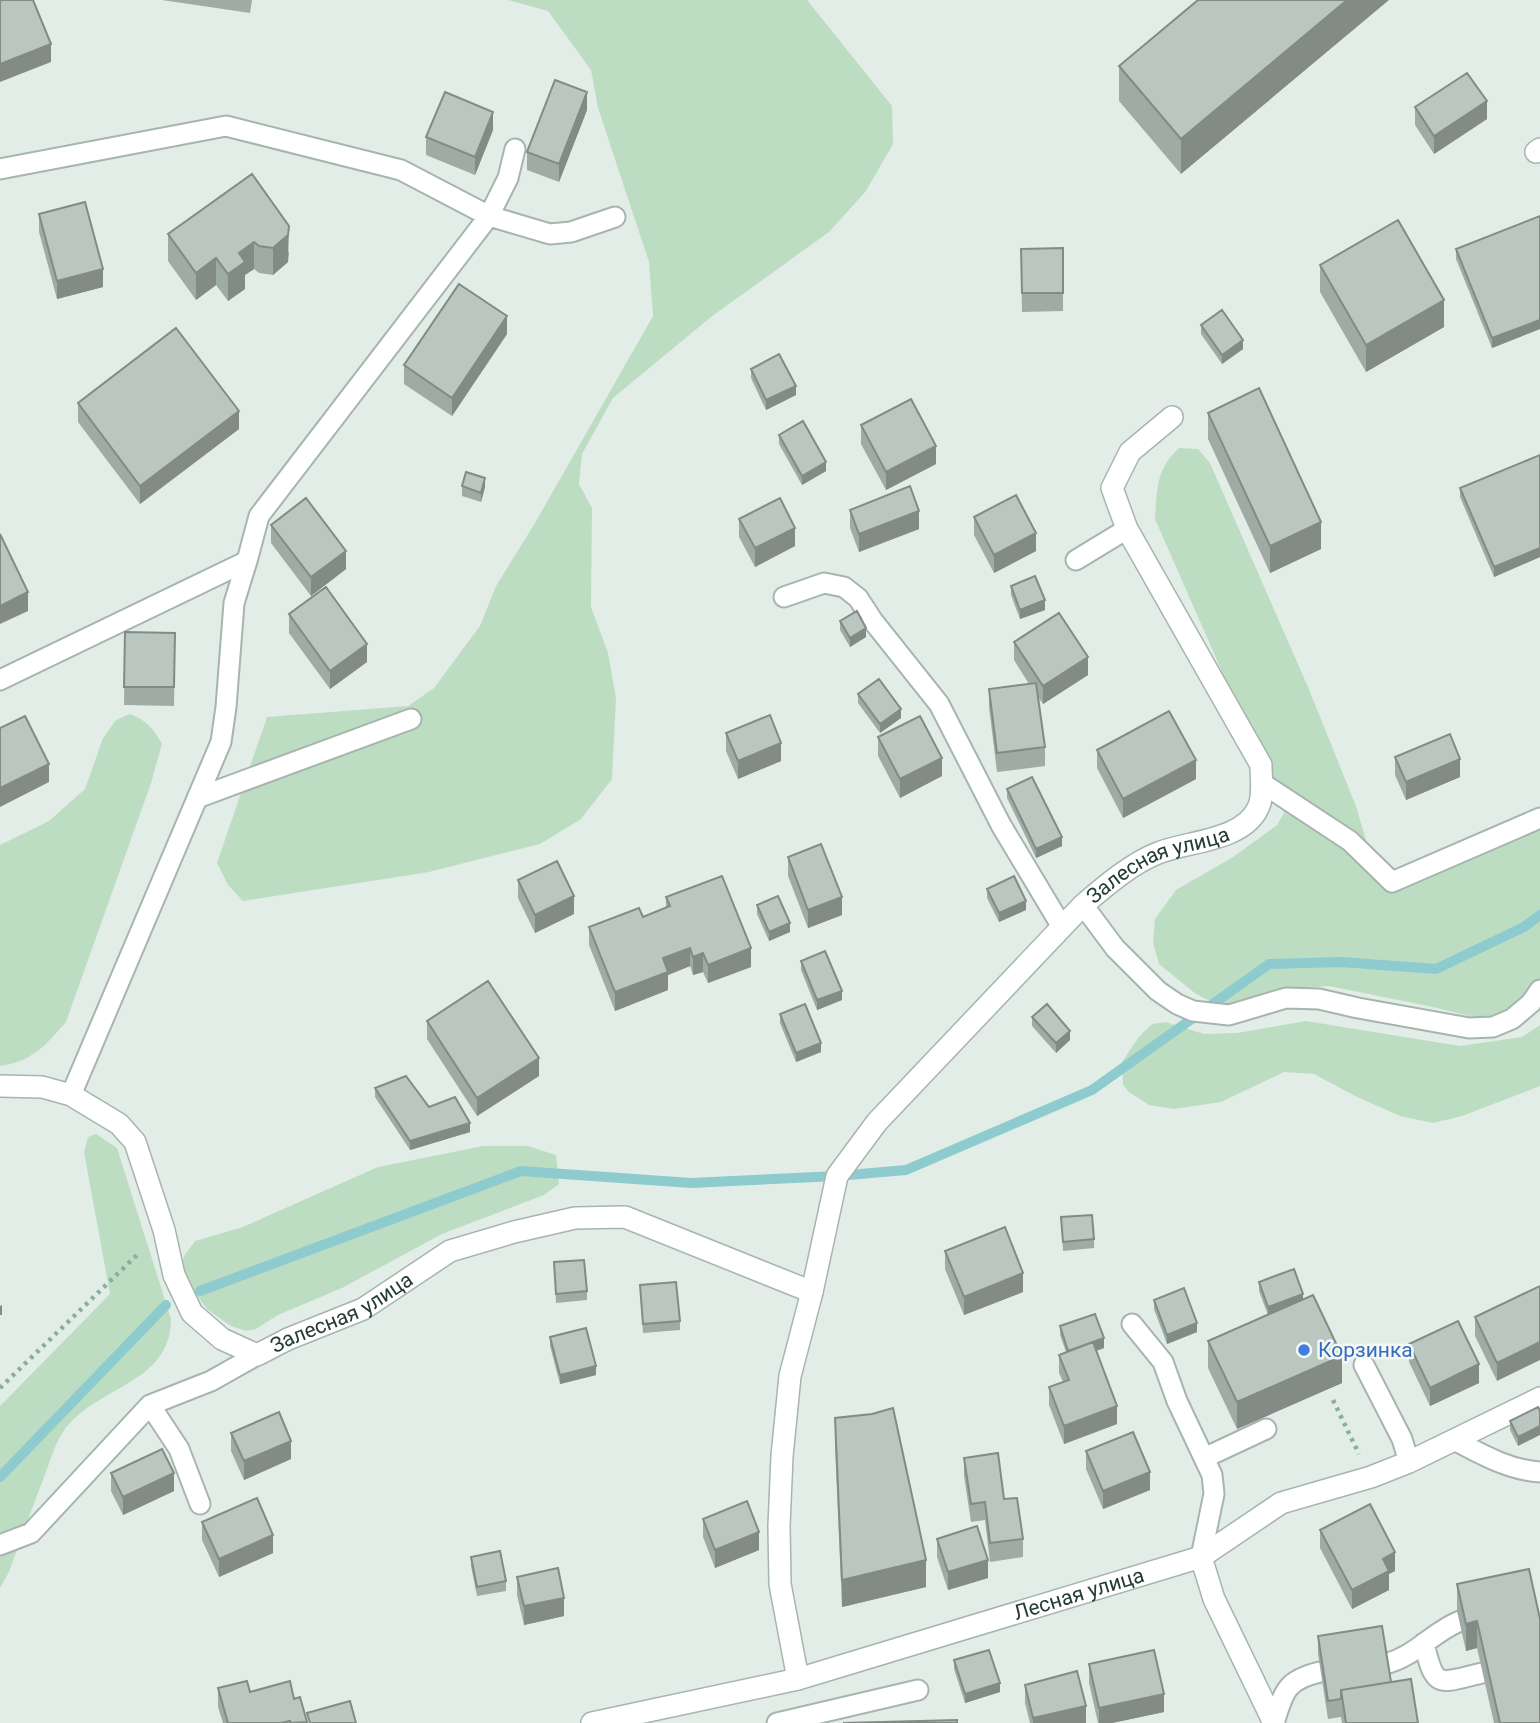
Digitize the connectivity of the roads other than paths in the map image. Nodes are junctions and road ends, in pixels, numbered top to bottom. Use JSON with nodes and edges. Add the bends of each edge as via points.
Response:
{"nodes":[{"id":1,"x":515,"y":149,"type":"dead end"},
{"id":2,"x":0,"y":169,"type":"edge"},
{"id":3,"x":489,"y":216,"type":"junction"},
{"id":4,"x":615,"y":217,"type":"dead end"},
{"id":5,"x":1172,"y":417,"type":"dead end"},
{"id":6,"x":1127,"y":529,"type":"junction"},
{"id":7,"x":1076,"y":560,"type":"dead end"},
{"id":8,"x":247,"y":561,"type":"junction"},
{"id":9,"x":784,"y":597,"type":"dead end"},
{"id":10,"x":0,"y":680,"type":"edge"},
{"id":11,"x":411,"y":719,"type":"dead end"},
{"id":12,"x":1262,"y":783,"type":"junction"},
{"id":13,"x":197,"y":798,"type":"junction"},
{"id":14,"x":1540,"y":818,"type":"edge"},
{"id":15,"x":1083,"y":905,"type":"junction"},
{"id":16,"x":1062,"y":927,"type":"junction"},
{"id":17,"x":1540,"y":990,"type":"edge"},
{"id":18,"x":0,"y":1086,"type":"edge"},
{"id":19,"x":71,"y":1095,"type":"junction"},
{"id":20,"x":812,"y":1292,"type":"junction"},
{"id":21,"x":1132,"y":1324,"type":"dead end"},
{"id":22,"x":257,"y":1355,"type":"junction"},
{"id":23,"x":1364,"y":1365,"type":"dead end"},
{"id":24,"x":1540,"y":1398,"type":"edge"},
{"id":25,"x":150,"y":1405,"type":"junction"},
{"id":26,"x":1266,"y":1429,"type":"dead end"},
{"id":27,"x":1455,"y":1441,"type":"junction"},
{"id":28,"x":1204,"y":1458,"type":"junction"},
{"id":29,"x":1409,"y":1462,"type":"junction"},
{"id":30,"x":1540,"y":1472,"type":"edge"},
{"id":31,"x":200,"y":1504,"type":"dead end"},
{"id":32,"x":0,"y":1545,"type":"edge"},
{"id":33,"x":1201,"y":1558,"type":"junction"},
{"id":34,"x":1460,"y":1621,"type":"edge"},
{"id":35,"x":1424,"y":1643,"type":"junction"},
{"id":36,"x":1385,"y":1664,"type":"edge"},
{"id":37,"x":1320,"y":1672,"type":"edge"},
{"id":38,"x":1482,"y":1673,"type":"edge"},
{"id":39,"x":798,"y":1679,"type":"junction"},
{"id":40,"x":918,"y":1690,"type":"dead end"},
{"id":41,"x":632,"y":1719,"type":"edge"},
{"id":42,"x":592,"y":1723,"type":"edge"},
{"id":43,"x":777,"y":1723,"type":"edge"},
{"id":44,"x":1274,"y":1723,"type":"edge"}],
"edges":[{"from":1,"to":3,"type":"lane","via":[[508,178]]},
{"from":2,"to":3,"type":"lane","via":[[226,126],[401,170]]},
{"from":3,"to":4,"type":"lane","via":[[550,234],[572,232]]},
{"from":3,"to":8,"type":"lane","via":[[259,516]]},
{"from":5,"to":6,"type":"street","via":[[1130,452],[1112,488]]},
{"from":6,"to":7,"type":"lane"},
{"from":6,"to":12,"type":"street","via":[[1261,765]]},
{"from":8,"to":10,"type":"lane"},
{"from":8,"to":13,"type":"lane","via":[[234,603],[221,742]]},
{"from":9,"to":16,"type":"lane","via":[[824,583],[844,587],[858,598],[939,704]]},
{"from":11,"to":13,"type":"lane"},
{"from":12,"to":14,"type":"lane","via":[[1350,841],[1392,882]]},
{"from":12,"to":15,"type":"street","name":"Залесная улица","via":[[1258,808],[1239,830],[1156,853]]},
{"from":13,"to":19,"type":"lane"},
{"from":15,"to":16,"type":"street","name":"Залесная улица"},
{"from":15,"to":17,"type":"lane","via":[[1115,948],[1149,982],[1193,1011],[1229,1015],[1286,999],[1320,999],[1469,1028],[1493,1027],[1512,1019]]},
{"from":16,"to":20,"type":"street","name":"Залесная улица","via":[[877,1122],[837,1177]]},
{"from":18,"to":19,"type":"street","name":"Залесная улица","via":[[43,1087]]},
{"from":19,"to":22,"type":"street","name":"Залесная улица","via":[[119,1124],[135,1142],[174,1275],[192,1313],[222,1339]]},
{"from":20,"to":22,"type":"street","name":"Залесная улица","via":[[625,1217],[575,1218],[450,1251],[363,1309]]},
{"from":20,"to":39,"type":"street","name":"Залесная улица","via":[[790,1376],[779,1526],[780,1584]]},
{"from":21,"to":28,"type":"lane","via":[[1163,1362]]},
{"from":22,"to":25,"type":"lane","via":[[211,1381]]},
{"from":23,"to":29,"type":"lane"},
{"from":24,"to":27,"type":"street","name":"Лесная улица"},
{"from":25,"to":31,"type":"lane","via":[[179,1448]]},
{"from":25,"to":32,"type":"lane","via":[[31,1532]]},
{"from":26,"to":28,"type":"lane"},
{"from":27,"to":29,"type":"street","name":"Лесная улица"},
{"from":27,"to":30,"type":"lane","via":[[1523,1471]]},
{"from":28,"to":33,"type":"lane","via":[[1214,1494]]},
{"from":29,"to":33,"type":"street","name":"Лесная улица","via":[[1281,1503]]},
{"from":33,"to":39,"type":"street","name":"Лесная улица"},
{"from":33,"to":44,"type":"street","via":[[1214,1599]]},
{"from":34,"to":35,"type":"lane"},
{"from":35,"to":36,"type":"lane"},
{"from":35,"to":38,"type":"lane","via":[[1430,1667],[1443,1682]]},
{"from":37,"to":44,"type":"lane","via":[[1290,1685]]},
{"from":39,"to":41,"type":"street","name":"Лесная улица"},
{"from":40,"to":43,"type":"lane"},
{"from":41,"to":42,"type":"street","name":"Лесная улица"}]}
